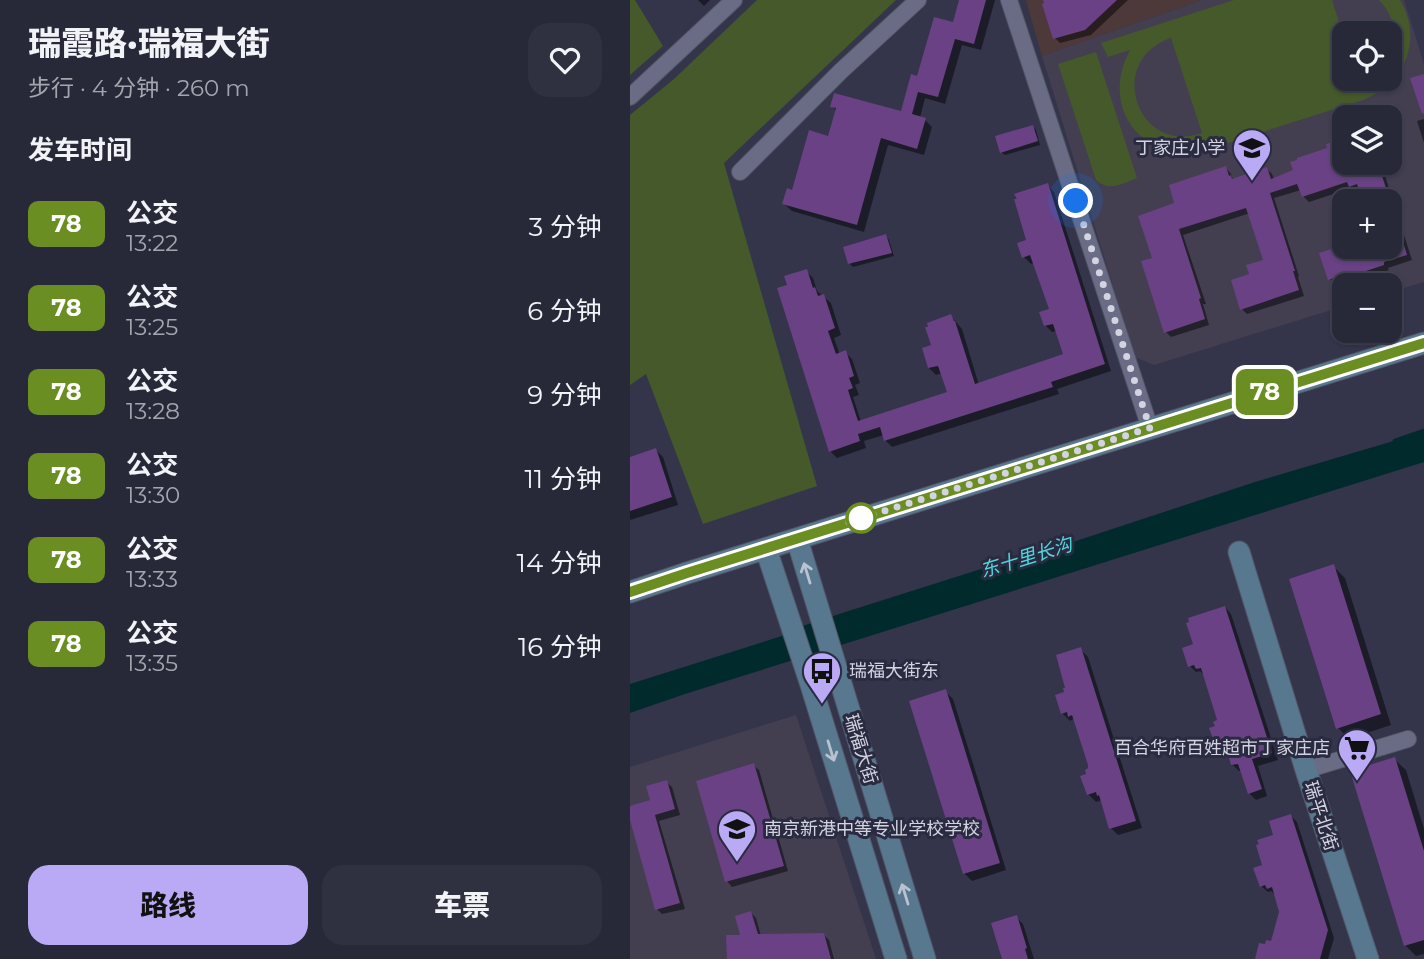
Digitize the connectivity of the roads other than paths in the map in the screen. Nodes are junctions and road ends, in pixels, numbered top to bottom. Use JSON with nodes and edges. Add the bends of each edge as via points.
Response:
{"nodes":[{"id":1,"x":734,"y":0,"type":"edge"},
{"id":2,"x":918,"y":0,"type":"edge"},
{"id":3,"x":1010,"y":0,"type":"edge"},
{"id":4,"x":630,"y":97,"type":"edge"},
{"id":5,"x":740,"y":172,"type":"dead end"},
{"id":6,"x":1424,"y":343,"type":"edge"},
{"id":7,"x":1150,"y":428,"type":"junction"},
{"id":8,"x":797,"y":539,"type":"junction"},
{"id":9,"x":766,"y":549,"type":"junction"},
{"id":10,"x":1238,"y":552,"type":"dead end"},
{"id":11,"x":630,"y":592,"type":"edge"},
{"id":12,"x":1408,"y":739,"type":"dead end"},
{"id":13,"x":1306,"y":770,"type":"junction"},
{"id":14,"x":896,"y":959,"type":"edge"},
{"id":15,"x":925,"y":959,"type":"edge"},
{"id":16,"x":1368,"y":959,"type":"edge"}],
"edges":[{"from":1,"to":4,"type":"street"},
{"from":2,"to":5,"type":"street"},
{"from":3,"to":7,"type":"street"},
{"from":6,"to":7,"type":"street"},
{"from":7,"to":8,"type":"street"},
{"from":8,"to":9,"type":"street"},
{"from":15,"to":8,"type":"street","name":"瑞福大街","one_way":true},
{"from":9,"to":11,"type":"street"},
{"from":9,"to":14,"type":"street","name":"瑞福大街","one_way":true},
{"from":10,"to":13,"type":"street","name":"瑞平北街"},
{"from":12,"to":13,"type":"street"},
{"from":13,"to":16,"type":"street","name":"瑞平北街"}]}
